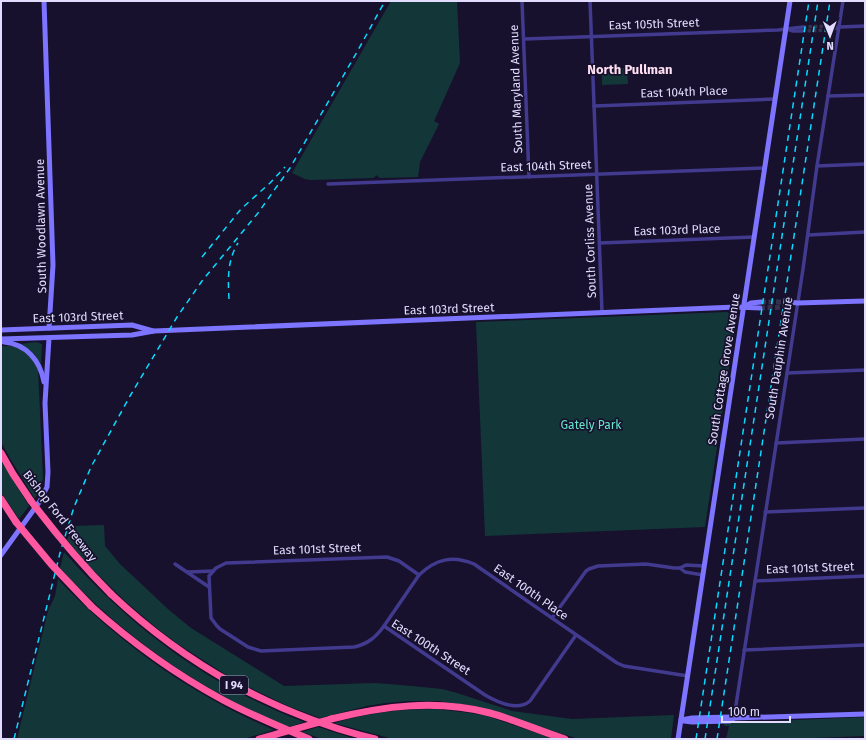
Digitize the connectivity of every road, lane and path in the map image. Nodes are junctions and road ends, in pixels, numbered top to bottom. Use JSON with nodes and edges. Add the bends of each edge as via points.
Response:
{"nodes":[{"id":1,"x":44,"y":1,"type":"edge"},
{"id":2,"x":522,"y":1,"type":"edge"},
{"id":3,"x":590,"y":1,"type":"edge"},
{"id":4,"x":790,"y":1,"type":"edge"},
{"id":5,"x":843,"y":1,"type":"edge"},
{"id":6,"x":865,"y":26,"type":"edge"},
{"id":7,"x":840,"y":27,"type":"junction"},
{"id":8,"x":831,"y":28,"type":"tunnel mouth"},
{"id":9,"x":786,"y":29,"type":"junction"},
{"id":10,"x":803,"y":29,"type":"tunnel mouth"},
{"id":11,"x":592,"y":37,"type":"junction"},
{"id":12,"x":524,"y":39,"type":"junction"},
{"id":13,"x":865,"y":95,"type":"edge"},
{"id":14,"x":828,"y":96,"type":"junction"},
{"id":15,"x":775,"y":99,"type":"junction"},
{"id":16,"x":594,"y":106,"type":"junction"},
{"id":17,"x":865,"y":164,"type":"edge"},
{"id":18,"x":817,"y":166,"type":"junction"},
{"id":19,"x":765,"y":168,"type":"junction"},
{"id":20,"x":597,"y":174,"type":"junction"},
{"id":21,"x":529,"y":177,"type":"junction"},
{"id":22,"x":328,"y":184,"type":"dead end"},
{"id":23,"x":865,"y":232,"type":"edge"},
{"id":24,"x":808,"y":235,"type":"junction"},
{"id":25,"x":754,"y":237,"type":"junction"},
{"id":26,"x":600,"y":243,"type":"junction"},
{"id":27,"x":865,"y":301,"type":"edge"},
{"id":28,"x":797,"y":303,"type":"junction"},
{"id":29,"x":789,"y":304,"type":"tunnel mouth"},
{"id":30,"x":760,"y":305,"type":"tunnel mouth"},
{"id":31,"x":744,"y":306,"type":"junction"},
{"id":32,"x":602,"y":312,"type":"junction"},
{"id":33,"x":49,"y":328,"type":"junction"},
{"id":34,"x":1,"y":330,"type":"edge"},
{"id":35,"x":154,"y":331,"type":"junction"},
{"id":36,"x":49,"y":338,"type":"junction"},
{"id":37,"x":1,"y":340,"type":"edge"},
{"id":38,"x":865,"y":370,"type":"edge"},
{"id":39,"x":787,"y":373,"type":"junction"},
{"id":40,"x":45,"y":388,"type":"junction"},
{"id":41,"x":865,"y":439,"type":"edge"},
{"id":42,"x":776,"y":443,"type":"junction"},
{"id":43,"x":1,"y":453,"type":"edge"},
{"id":44,"x":1,"y":500,"type":"edge"},
{"id":45,"x":865,"y":508,"type":"edge"},
{"id":46,"x":765,"y":512,"type":"junction"},
{"id":47,"x":1,"y":555,"type":"edge"},
{"id":48,"x":175,"y":564,"type":"dead end"},
{"id":49,"x":704,"y":566,"type":"junction"},
{"id":50,"x":680,"y":568,"type":"junction"},
{"id":51,"x":213,"y":571,"type":"junction"},
{"id":52,"x":188,"y":572,"type":"junction"},
{"id":53,"x":419,"y":575,"type":"junction"},
{"id":54,"x":703,"y":575,"type":"junction"},
{"id":55,"x":865,"y":576,"type":"edge"},
{"id":56,"x":755,"y":580,"type":"junction"},
{"id":57,"x":209,"y":587,"type":"junction"},
{"id":58,"x":552,"y":618,"type":"junction"},
{"id":59,"x":384,"y":626,"type":"junction"},
{"id":60,"x":576,"y":635,"type":"junction"},
{"id":61,"x":865,"y":645,"type":"edge"},
{"id":62,"x":744,"y":650,"type":"junction"},
{"id":63,"x":688,"y":676,"type":"junction"},
{"id":64,"x":865,"y":714,"type":"edge"},
{"id":65,"x":734,"y":718,"type":"junction"},
{"id":66,"x":681,"y":720,"type":"junction"},
{"id":67,"x":259,"y":739,"type":"edge"},
{"id":68,"x":309,"y":739,"type":"edge"},
{"id":69,"x":375,"y":739,"type":"edge"},
{"id":70,"x":565,"y":739,"type":"edge"},
{"id":71,"x":678,"y":739,"type":"edge"}],
"edges":[{"from":1,"to":33,"type":"street","name":"South Woodlawn Avenue","via":[[53,265]]},
{"from":2,"to":12,"type":"street","name":"South Maryland Avenue"},
{"from":3,"to":11,"type":"street","name":"South Corliss Avenue"},
{"from":4,"to":9,"type":"street","name":"South Cottage Grove Avenue"},
{"from":5,"to":7,"type":"street","name":"South Dauphin Avenue"},
{"from":6,"to":7,"type":"street"},
{"from":7,"to":8,"type":"street"},
{"from":7,"to":14,"type":"street","name":"South Dauphin Avenue"},
{"from":9,"to":10,"type":"street","name":"East 105th Street"},
{"from":9,"to":11,"type":"street","name":"East 105th Street"},
{"from":9,"to":15,"type":"street","name":"South Cottage Grove Avenue"},
{"from":11,"to":12,"type":"street","name":"East 105th Street"},
{"from":11,"to":16,"type":"street","name":"South Corliss Avenue"},
{"from":12,"to":21,"type":"street","name":"South Maryland Avenue"},
{"from":13,"to":14,"type":"street"},
{"from":14,"to":18,"type":"street","name":"South Dauphin Avenue"},
{"from":15,"to":16,"type":"street","name":"East 104th Place"},
{"from":15,"to":19,"type":"street","name":"South Cottage Grove Avenue"},
{"from":16,"to":20,"type":"street","name":"South Corliss Avenue"},
{"from":17,"to":18,"type":"street"},
{"from":18,"to":24,"type":"street","name":"South Dauphin Avenue"},
{"from":19,"to":20,"type":"street","name":"East 104th Street"},
{"from":19,"to":25,"type":"street","name":"South Cottage Grove Avenue"},
{"from":20,"to":21,"type":"street","name":"East 104th Street"},
{"from":20,"to":26,"type":"street","name":"South Corliss Avenue"},
{"from":21,"to":22,"type":"street","name":"East 104th Street"},
{"from":23,"to":24,"type":"street"},
{"from":24,"to":28,"type":"street","name":"South Dauphin Avenue"},
{"from":25,"to":26,"type":"street","name":"East 103rd Place"},
{"from":25,"to":31,"type":"street","name":"South Cottage Grove Avenue"},
{"from":26,"to":32,"type":"street","name":"South Corliss Avenue"},
{"from":27,"to":28,"type":"street"},
{"from":28,"to":29,"type":"street"},
{"from":28,"to":39,"type":"street","name":"South Dauphin Avenue"},
{"from":30,"to":31,"type":"street","name":"East 103rd Street","via":[[752,303]]},
{"from":31,"to":32,"type":"street","name":"East 103rd Street"},
{"from":31,"to":49,"type":"street","name":"South Cottage Grove Avenue"},
{"from":32,"to":35,"type":"street","name":"East 103rd Street"},
{"from":33,"to":34,"type":"street","name":"East 103rd Street"},
{"from":33,"to":35,"type":"street","name":"East 103rd Street","via":[[132,325]]},
{"from":33,"to":36,"type":"street","name":"South Woodlawn Avenue"},
{"from":35,"to":36,"type":"street","name":"East 103rd Street","via":[[132,335]]},
{"from":36,"to":37,"type":"street","name":"East 103rd Street"},
{"from":36,"to":40,"type":"street","name":"South Woodlawn Avenue"},
{"from":37,"to":40,"type":"street","via":[[30,352],[40,367]]},
{"from":38,"to":39,"type":"street"},
{"from":39,"to":42,"type":"street","name":"South Dauphin Avenue"},
{"from":40,"to":47,"type":"street","name":"South Woodlawn Avenue","via":[[47,487],[40,501]]},
{"from":41,"to":42,"type":"street"},
{"from":42,"to":46,"type":"street","name":"South Dauphin Avenue"},
{"from":43,"to":69,"type":"highway","name":"Bishop Ford Freeway","number":"I 94","bridge":true,"via":[[31,501],[90,574],[134,616],[176,649],[266,701],[327,725]]},
{"from":44,"to":68,"type":"highway","number":"I 94","bridge":true,"via":[[51,564],[91,606],[140,647],[223,700]]},
{"from":45,"to":46,"type":"street"},
{"from":46,"to":56,"type":"street","name":"South Dauphin Avenue"},
{"from":48,"to":52,"type":"street"},
{"from":49,"to":50,"type":"street","via":[[686,565]]},
{"from":49,"to":54,"type":"street","name":"South Cottage Grove Avenue"},
{"from":50,"to":54,"type":"street","via":[[685,572]]},
{"from":50,"to":58,"type":"street","via":[[638,564],[594,567],[586,571]]},
{"from":51,"to":52,"type":"street","name":"East 101st Street"},
{"from":51,"to":53,"type":"street","name":"East 101st Street","via":[[231,562],[386,557],[399,561]]},
{"from":51,"to":57,"type":"street","via":[[209,576]]},
{"from":52,"to":57,"type":"street"},
{"from":53,"to":58,"type":"street","name":"East 100th Place","via":[[439,561],[454,559],[468,562]]},
{"from":53,"to":59,"type":"street","name":"East 100th Place"},
{"from":54,"to":63,"type":"street","name":"South Cottage Grove Avenue"},
{"from":55,"to":56,"type":"street","name":"East 101st Street"},
{"from":56,"to":62,"type":"street","name":"South Dauphin Avenue"},
{"from":57,"to":59,"type":"street","name":"East 100th Street","via":[[213,622],[220,629],[256,650],[354,647],[373,639]]},
{"from":58,"to":60,"type":"street","name":"East 100th Place"},
{"from":59,"to":60,"type":"street","name":"East 100th Street","via":[[485,695],[514,706],[523,706],[530,701]]},
{"from":60,"to":63,"type":"street","name":"East 100th Place","via":[[624,666]]},
{"from":61,"to":62,"type":"street"},
{"from":62,"to":65,"type":"street","name":"South Dauphin Avenue"},
{"from":63,"to":66,"type":"street","name":"South Cottage Grove Avenue"},
{"from":64,"to":65,"type":"street"},
{"from":65,"to":66,"type":"street"},
{"from":66,"to":71,"type":"street","name":"South Cottage Grove Avenue"},
{"from":67,"to":70,"type":"highway","bridge":true,"via":[[378,708],[416,705],[490,713]]}]}
